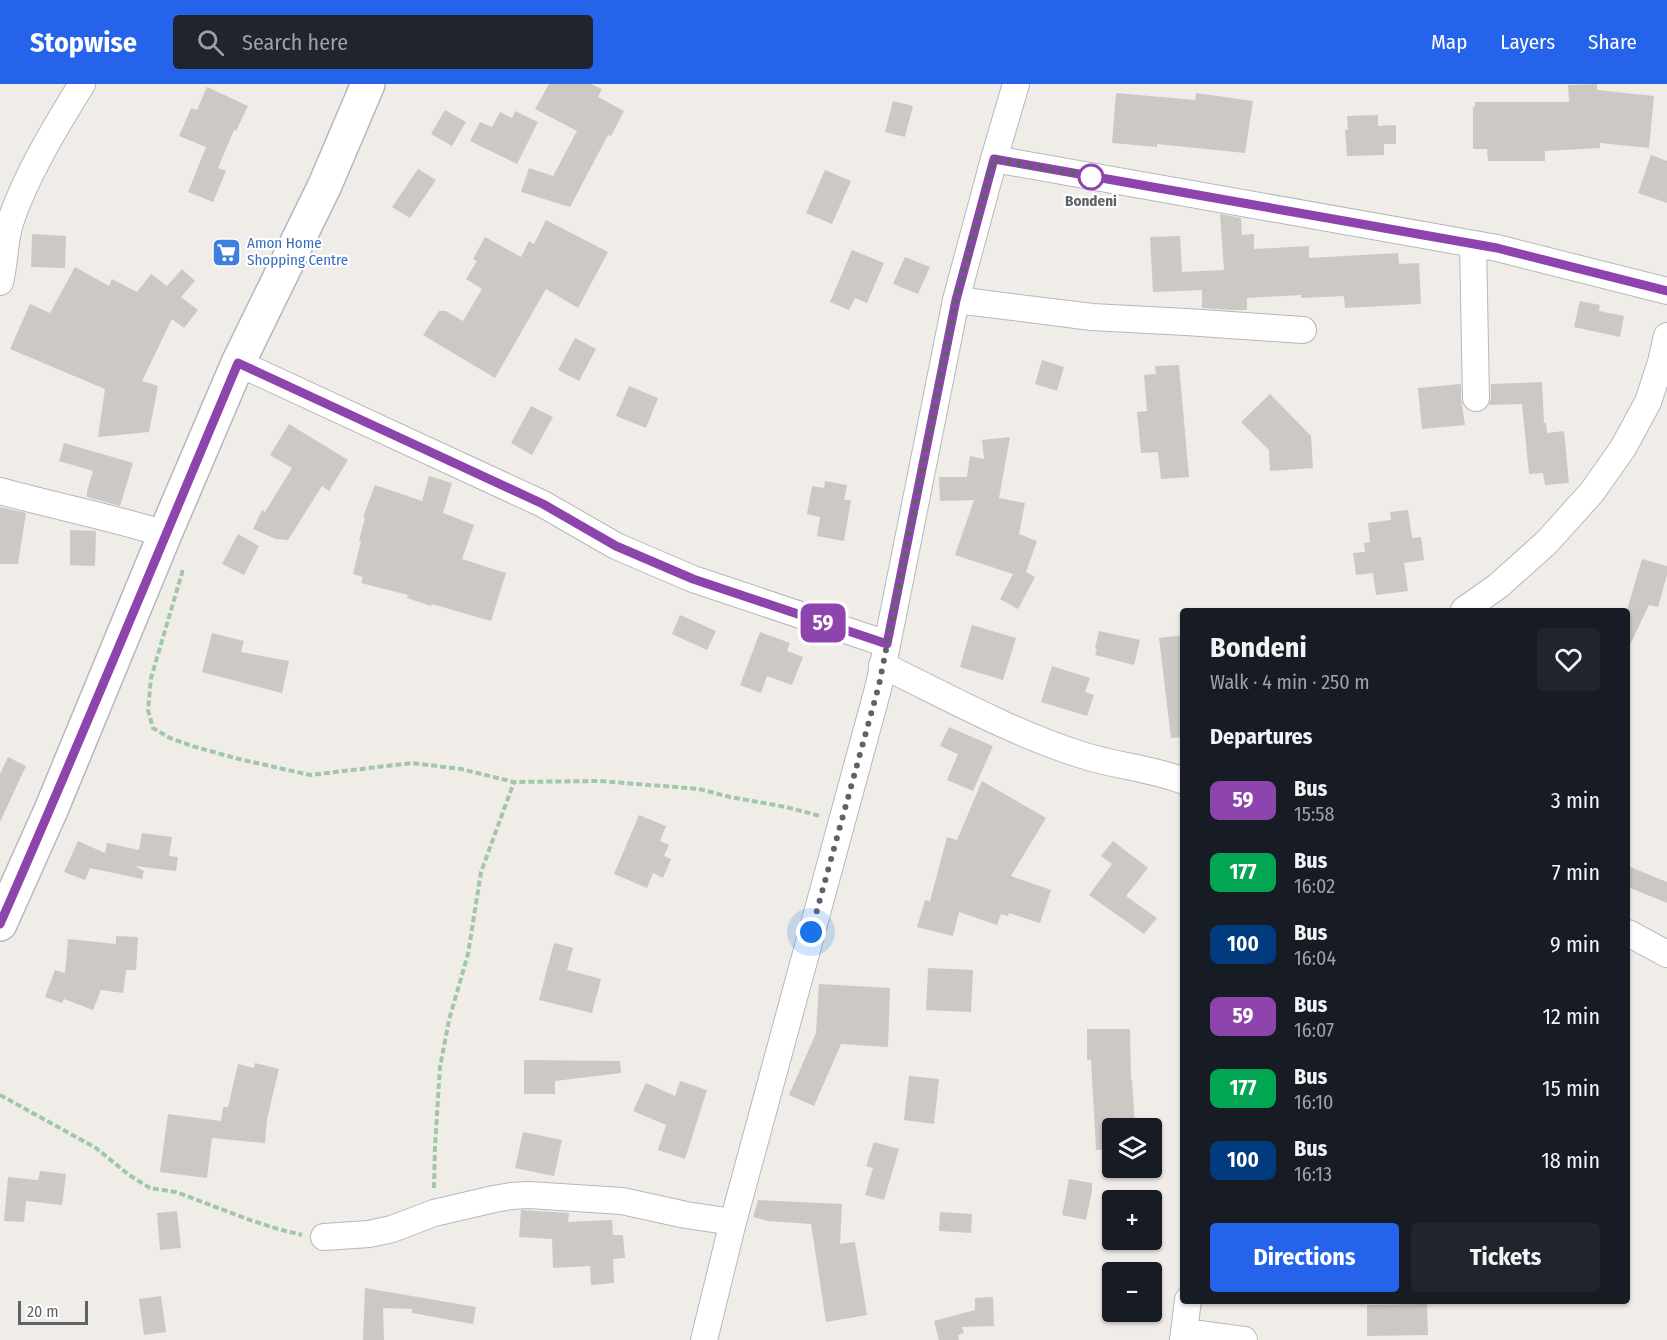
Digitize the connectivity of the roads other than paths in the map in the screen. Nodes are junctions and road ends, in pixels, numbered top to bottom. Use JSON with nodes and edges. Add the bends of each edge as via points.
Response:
{"nodes":[{"id":1,"x":82,"y":84,"type":"edge"},
{"id":2,"x":368,"y":84,"type":"edge"},
{"id":3,"x":1016,"y":84,"type":"edge"},
{"id":4,"x":994,"y":159,"type":"junction"},
{"id":5,"x":1473,"y":244,"type":"junction"},
{"id":6,"x":0,"y":282,"type":"edge"},
{"id":7,"x":1667,"y":291,"type":"edge"},
{"id":8,"x":956,"y":300,"type":"junction"},
{"id":9,"x":1303,"y":330,"type":"dead end"},
{"id":10,"x":1667,"y":336,"type":"edge"},
{"id":11,"x":238,"y":363,"type":"junction"},
{"id":12,"x":1476,"y":398,"type":"dead end"},
{"id":13,"x":0,"y":491,"type":"edge"},
{"id":14,"x":165,"y":534,"type":"junction"},
{"id":15,"x":1467,"y":608,"type":"edge"},
{"id":16,"x":885,"y":655,"type":"junction"},
{"id":17,"x":1179,"y":775,"type":"edge"},
{"id":18,"x":0,"y":924,"type":"edge"},
{"id":19,"x":1630,"y":934,"type":"edge"},
{"id":20,"x":1667,"y":954,"type":"edge"},
{"id":21,"x":732,"y":1222,"type":"junction"},
{"id":22,"x":324,"y":1237,"type":"road end"},
{"id":23,"x":1187,"y":1304,"type":"edge"},
{"id":24,"x":1183,"y":1336,"type":"edge"},
{"id":25,"x":704,"y":1340,"type":"edge"},
{"id":26,"x":1244,"y":1340,"type":"edge"}],
"edges":[{"from":1,"to":6,"type":"street","via":[[24,188],[9,225]]},
{"from":2,"to":11,"type":"main road","via":[[325,185]]},
{"from":3,"to":4,"type":"street"},
{"from":4,"to":5,"type":"street"},
{"from":4,"to":8,"type":"street"},
{"from":5,"to":7,"type":"street"},
{"from":5,"to":12,"type":"street"},
{"from":8,"to":9,"type":"street","via":[[1092,317]]},
{"from":8,"to":16,"type":"street"},
{"from":10,"to":15,"type":"street","via":[[1648,402],[1623,448],[1592,492],[1539,549]]},
{"from":11,"to":14,"type":"main road"},
{"from":11,"to":16,"type":"street","via":[[543,504],[616,546]]},
{"from":13,"to":14,"type":"street"},
{"from":14,"to":18,"type":"main road"},
{"from":16,"to":17,"type":"street","via":[[1016,731],[1084,756]]},
{"from":16,"to":21,"type":"street"},
{"from":19,"to":20,"type":"street"},
{"from":21,"to":22,"type":"street","via":[[622,1201],[529,1195],[434,1213],[369,1234]]},
{"from":21,"to":25,"type":"street"},
{"from":23,"to":24,"type":"street"},
{"from":24,"to":26,"type":"street"}]}
